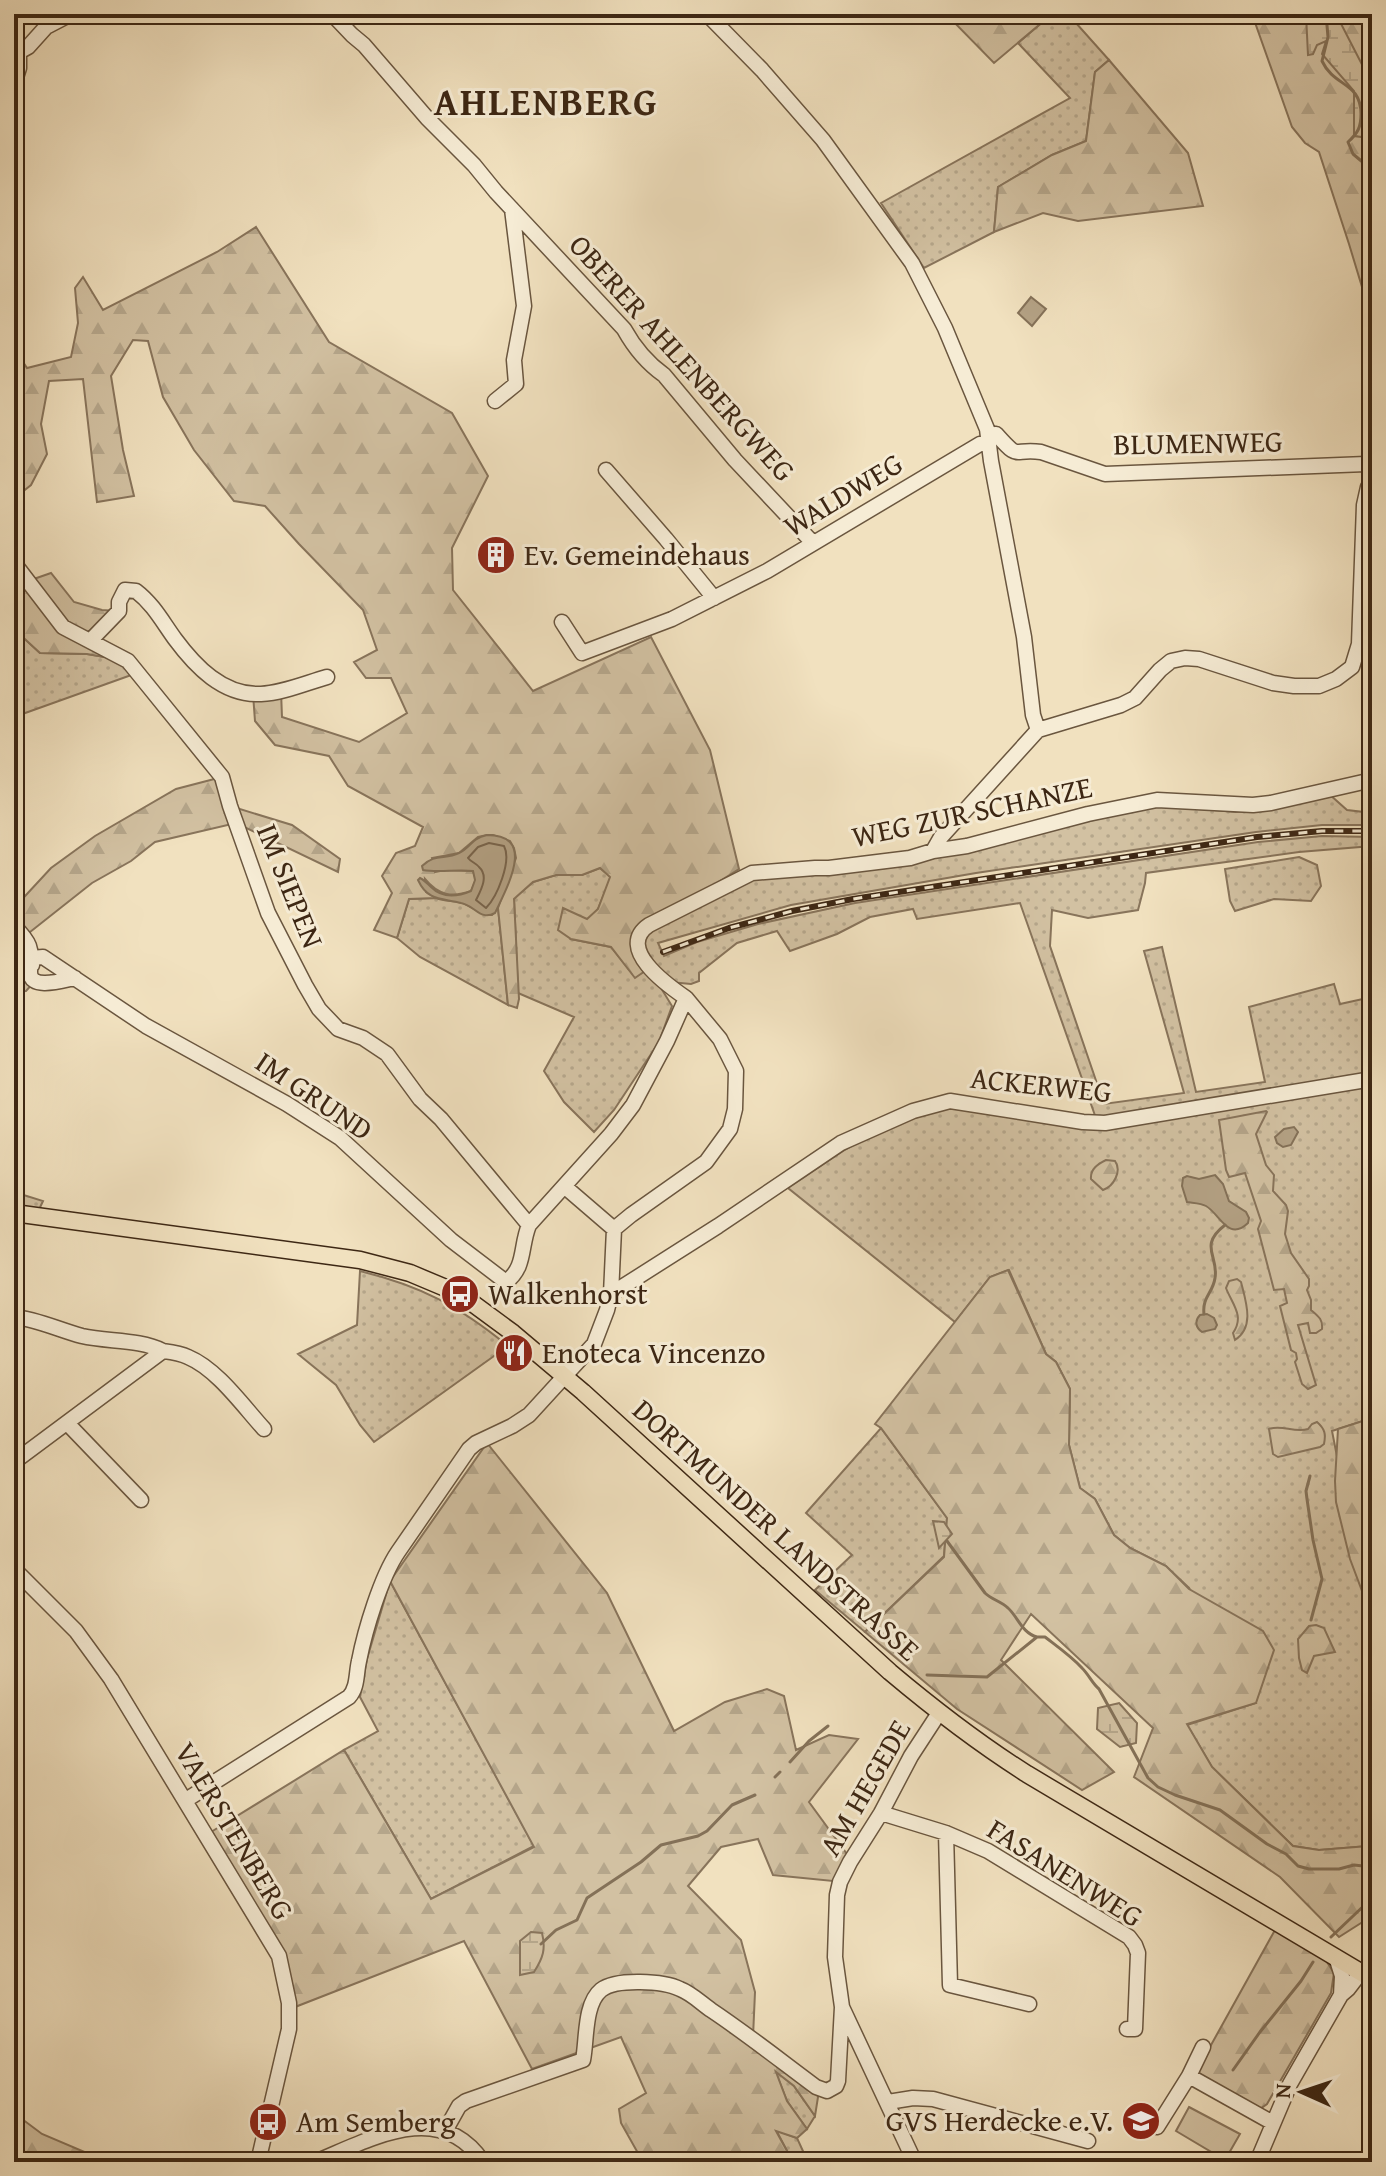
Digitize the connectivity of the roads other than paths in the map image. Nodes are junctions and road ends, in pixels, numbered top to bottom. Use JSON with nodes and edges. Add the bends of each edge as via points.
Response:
{"nodes":[{"id":1,"x":71,"y":14,"type":"edge"},
{"id":2,"x":332,"y":14,"type":"edge"},
{"id":3,"x":707,"y":14,"type":"edge"},
{"id":4,"x":17,"y":49,"type":"edge"},
{"id":5,"x":14,"y":84,"type":"edge"},
{"id":6,"x":512,"y":209,"type":"junction"},
{"id":7,"x":495,"y":401,"type":"dead end"},
{"id":8,"x":988,"y":439,"type":"junction"},
{"id":9,"x":1372,"y":467,"type":"edge"},
{"id":10,"x":606,"y":470,"type":"dead end"},
{"id":11,"x":1372,"y":482,"type":"edge"},
{"id":12,"x":813,"y":543,"type":"junction"},
{"id":13,"x":14,"y":563,"type":"edge"},
{"id":14,"x":714,"y":598,"type":"junction"},
{"id":15,"x":562,"y":622,"type":"dead end"},
{"id":16,"x":90,"y":641,"type":"junction"},
{"id":17,"x":327,"y":677,"type":"dead end"},
{"id":18,"x":1038,"y":730,"type":"junction"},
{"id":19,"x":1372,"y":780,"type":"edge"},
{"id":20,"x":933,"y":851,"type":"junction"},
{"id":21,"x":14,"y":926,"type":"edge"},
{"id":22,"x":32,"y":961,"type":"junction"},
{"id":23,"x":14,"y":970,"type":"edge"},
{"id":24,"x":75,"y":978,"type":"junction"},
{"id":25,"x":686,"y":998,"type":"junction"},
{"id":26,"x":1372,"y":1079,"type":"edge"},
{"id":27,"x":564,"y":1186,"type":"junction"},
{"id":28,"x":14,"y":1213,"type":"edge"},
{"id":29,"x":529,"y":1225,"type":"junction"},
{"id":30,"x":614,"y":1229,"type":"junction"},
{"id":31,"x":611,"y":1294,"type":"junction"},
{"id":32,"x":14,"y":1317,"type":"edge"},
{"id":33,"x":163,"y":1351,"type":"junction"},
{"id":34,"x":563,"y":1376,"type":"junction"},
{"id":35,"x":67,"y":1423,"type":"junction"},
{"id":36,"x":264,"y":1429,"type":"dead end"},
{"id":37,"x":14,"y":1462,"type":"edge"},
{"id":38,"x":141,"y":1500,"type":"dead end"},
{"id":39,"x":14,"y":1569,"type":"edge"},
{"id":40,"x":939,"y":1713,"type":"junction"},
{"id":41,"x":186,"y":1800,"type":"junction"},
{"id":42,"x":881,"y":1813,"type":"junction"},
{"id":43,"x":946,"y":1833,"type":"junction"},
{"id":44,"x":1336,"y":1957,"type":"junction"},
{"id":45,"x":1368,"y":1979,"type":"edge"},
{"id":46,"x":1344,"y":1992,"type":"junction"},
{"id":47,"x":1029,"y":2004,"type":"dead end"},
{"id":48,"x":842,"y":2007,"type":"junction"},
{"id":49,"x":1127,"y":2029,"type":"dead end"},
{"id":50,"x":1203,"y":2047,"type":"dead end"},
{"id":51,"x":1189,"y":2076,"type":"junction"},
{"id":52,"x":888,"y":2102,"type":"junction"},
{"id":53,"x":1273,"y":2123,"type":"junction"},
{"id":54,"x":1157,"y":2127,"type":"dead end"},
{"id":55,"x":445,"y":2131,"type":"junction"},
{"id":56,"x":1088,"y":2141,"type":"dead end"},
{"id":57,"x":258,"y":2162,"type":"edge"},
{"id":58,"x":315,"y":2162,"type":"edge"},
{"id":59,"x":483,"y":2162,"type":"edge"},
{"id":60,"x":913,"y":2162,"type":"edge"},
{"id":61,"x":1257,"y":2162,"type":"edge"}],
"edges":[{"from":1,"to":4,"type":"street","via":[[46,27],[28,47]]},
{"from":2,"to":6,"type":"street","name":"OBERER AHLENBERGWEG"},
{"from":3,"to":8,"type":"street","via":[[813,128],[907,254],[945,328]]},
{"from":4,"to":5,"type":"street"},
{"from":6,"to":7,"type":"street","name":"OBERER AHLENBERGWEG","via":[[524,306],[514,360],[516,384]]},
{"from":6,"to":12,"type":"street","name":"OBERER AHLENBERGWEG"},
{"from":8,"to":9,"type":"street","name":"BLUMENWEG","via":[[996,434],[1016,453],[1035,450],[1105,474]]},
{"from":8,"to":12,"type":"street","name":"WALDWEG"},
{"from":8,"to":18,"type":"street"},
{"from":10,"to":14,"type":"street"},
{"from":11,"to":18,"type":"street","via":[[1364,505],[1359,644],[1352,667],[1336,679],[1319,686],[1294,686],[1185,658],[1171,661],[1121,705]]},
{"from":12,"to":14,"type":"street","name":"WALDWEG"},
{"from":13,"to":16,"type":"street","name":"IM SIEPEN","via":[[63,627]]},
{"from":14,"to":15,"type":"street","name":"WALDWEG","via":[[582,653]]},
{"from":16,"to":17,"type":"street","via":[[119,611],[125,590],[136,591],[155,608],[189,658],[227,687],[263,694]]},
{"from":16,"to":29,"type":"street","name":"IM SIEPEN","via":[[128,661],[222,777],[268,913],[319,1009],[338,1029],[387,1054]]},
{"from":18,"to":20,"type":"street"},
{"from":19,"to":20,"type":"street","name":"WEG ZUR SCHANZE","via":[[1253,805],[1157,800]]},
{"from":20,"to":25,"type":"street","name":"WEG ZUR SCHANZE","via":[[829,868],[752,873],[649,925],[639,936],[642,957],[656,977]]},
{"from":21,"to":22,"type":"street","via":[[25,936]]},
{"from":22,"to":23,"type":"street"},
{"from":22,"to":24,"type":"street","name":"IM GRUND","via":[[43,957]]},
{"from":22,"to":24,"type":"street","via":[[30,972],[38,983]]},
{"from":24,"to":29,"type":"street","name":"IM GRUND","via":[[146,1026],[340,1138],[451,1240],[506,1282],[521,1263]]},
{"from":25,"to":27,"type":"street","via":[[633,1105]]},
{"from":25,"to":30,"type":"street","via":[[720,1039],[736,1071],[730,1129],[706,1162]]},
{"from":26,"to":31,"type":"street","name":"ACKERWEG","via":[[1105,1123],[950,1101],[913,1111],[841,1143]]},
{"from":27,"to":29,"type":"street"},
{"from":27,"to":30,"type":"street"},
{"from":28,"to":34,"type":"main road","name":"DORTMUNDER LANDSTRASSE","via":[[360,1260],[410,1273],[460,1294]]},
{"from":30,"to":31,"type":"street"},
{"from":31,"to":34,"type":"street","via":[[594,1344]]},
{"from":32,"to":33,"type":"street"},
{"from":33,"to":35,"type":"street"},
{"from":33,"to":36,"type":"street","via":[[206,1368]]},
{"from":34,"to":40,"type":"main road","name":"DORTMUNDER LANDSTRASSE"},
{"from":34,"to":41,"type":"street","via":[[529,1415],[469,1449],[390,1565],[359,1659],[354,1692]]},
{"from":35,"to":37,"type":"street"},
{"from":35,"to":38,"type":"street"},
{"from":39,"to":41,"type":"street","name":"VAERSTENBERG","via":[[76,1631]]},
{"from":40,"to":42,"type":"street","name":"AM HEGEDE"},
{"from":40,"to":44,"type":"main road","name":"DORTMUNDER LANDSTRASSE","via":[[1027,1774]]},
{"from":41,"to":57,"type":"street","name":"VAERSTENBERG","via":[[279,1956],[286,1981],[289,2029]]},
{"from":42,"to":43,"type":"street","name":"FASANENWEG"},
{"from":42,"to":48,"type":"street","name":"AM HEGEDE","via":[[850,1862],[837,1895],[835,1957]]},
{"from":43,"to":47,"type":"street","via":[[950,1985]]},
{"from":43,"to":49,"type":"street","name":"FASANENWEG","via":[[988,1851],[1129,1937],[1138,1953],[1135,2029]]},
{"from":44,"to":45,"type":"main road","name":"DORTMUNDER LANDSTRASSE"},
{"from":44,"to":46,"type":"street"},
{"from":45,"to":46,"type":"street"},
{"from":46,"to":53,"type":"street"},
{"from":48,"to":52,"type":"street","name":"AM HEGEDE"},
{"from":48,"to":55,"type":"street","via":[[838,2081],[827,2091],[680,1988],[618,1983],[602,1989],[593,2000],[583,2060],[466,2101]]},
{"from":50,"to":51,"type":"street"},
{"from":51,"to":53,"type":"street"},
{"from":51,"to":54,"type":"street"},
{"from":52,"to":56,"type":"street","via":[[933,2099]]},
{"from":52,"to":60,"type":"street","name":"AM HEGEDE"},
{"from":53,"to":61,"type":"street"},
{"from":55,"to":58,"type":"street","via":[[402,2129]]},
{"from":55,"to":59,"type":"street","via":[[471,2146]]}]}
